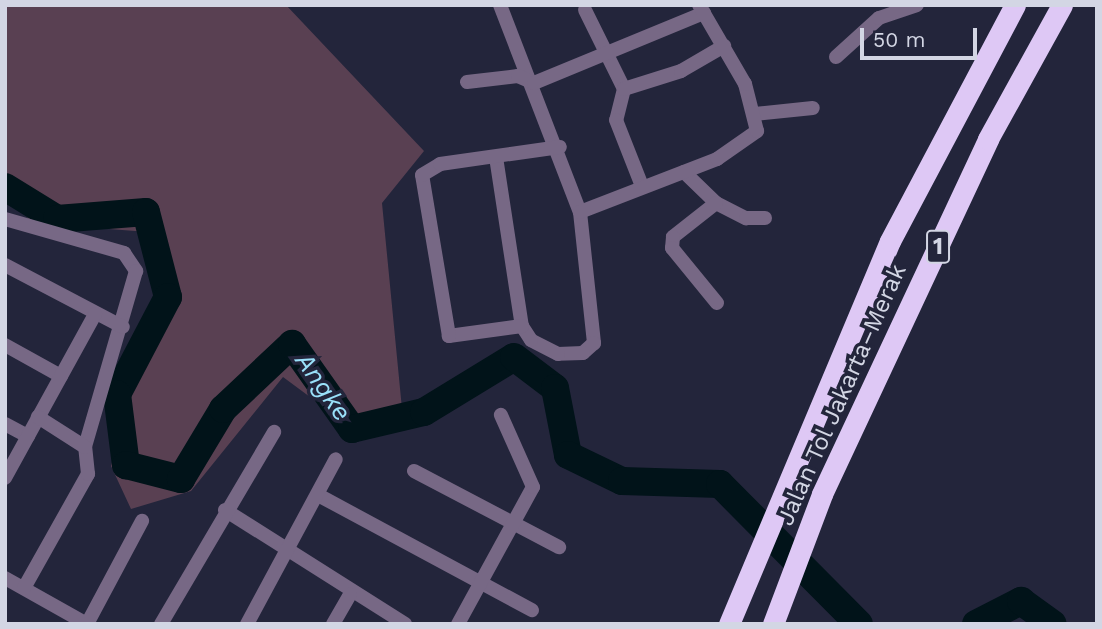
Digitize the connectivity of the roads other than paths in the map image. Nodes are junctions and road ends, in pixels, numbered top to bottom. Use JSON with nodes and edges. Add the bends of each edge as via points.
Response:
{"nodes":[{"id":1,"x":500,"y":5,"type":"edge"},
{"id":2,"x":917,"y":5,"type":"edge"},
{"id":3,"x":1015,"y":5,"type":"edge"},
{"id":4,"x":1062,"y":5,"type":"edge"},
{"id":5,"x":703,"y":8,"type":"edge"},
{"id":6,"x":585,"y":10,"type":"dead end"},
{"id":7,"x":877,"y":11,"type":"edge"},
{"id":8,"x":723,"y":46,"type":"junction"},
{"id":9,"x":608,"y":55,"type":"junction"},
{"id":10,"x":836,"y":57,"type":"dead end"},
{"id":11,"x":467,"y":82,"type":"dead end"},
{"id":12,"x":534,"y":83,"type":"junction"},
{"id":13,"x":624,"y":89,"type":"junction"},
{"id":14,"x":813,"y":108,"type":"dead end"},
{"id":15,"x":755,"y":114,"type":"junction"},
{"id":16,"x":560,"y":147,"type":"junction"},
{"id":17,"x":496,"y":157,"type":"junction"},
{"id":18,"x":684,"y":172,"type":"junction"},
{"id":19,"x":642,"y":186,"type":"junction"},
{"id":20,"x":716,"y":204,"type":"junction"},
{"id":21,"x":580,"y":212,"type":"junction"},
{"id":22,"x":765,"y":218,"type":"dead end"},
{"id":23,"x":5,"y":219,"type":"edge"},
{"id":24,"x":5,"y":265,"type":"edge"},
{"id":25,"x":717,"y":303,"type":"dead end"},
{"id":26,"x":95,"y":314,"type":"junction"},
{"id":27,"x":522,"y":326,"type":"junction"},
{"id":28,"x":123,"y":327,"type":"junction"},
{"id":29,"x":5,"y":345,"type":"edge"},
{"id":30,"x":61,"y":376,"type":"junction"},
{"id":31,"x":501,"y":415,"type":"dead end"},
{"id":32,"x":38,"y":417,"type":"junction"},
{"id":33,"x":5,"y":424,"type":"edge"},
{"id":34,"x":274,"y":432,"type":"dead end"},
{"id":35,"x":28,"y":436,"type":"junction"},
{"id":36,"x":85,"y":447,"type":"junction"},
{"id":37,"x":336,"y":459,"type":"dead end"},
{"id":38,"x":414,"y":471,"type":"dead end"},
{"id":39,"x":5,"y":478,"type":"edge"},
{"id":40,"x":318,"y":495,"type":"junction"},
{"id":41,"x":225,"y":510,"type":"junction"},
{"id":42,"x":142,"y":521,"type":"dead end"},
{"id":43,"x":515,"y":525,"type":"junction"},
{"id":44,"x":559,"y":547,"type":"dead end"},
{"id":45,"x":286,"y":554,"type":"junction"},
{"id":46,"x":5,"y":578,"type":"edge"},
{"id":47,"x":480,"y":583,"type":"junction"},
{"id":48,"x":24,"y":588,"type":"junction"},
{"id":49,"x":350,"y":594,"type":"junction"},
{"id":50,"x":532,"y":610,"type":"dead end"},
{"id":51,"x":776,"y":615,"type":"edge"},
{"id":52,"x":87,"y":624,"type":"edge"},
{"id":53,"x":161,"y":624,"type":"edge"},
{"id":54,"x":247,"y":624,"type":"edge"},
{"id":55,"x":333,"y":624,"type":"edge"},
{"id":56,"x":405,"y":624,"type":"edge"},
{"id":57,"x":458,"y":624,"type":"edge"},
{"id":58,"x":729,"y":624,"type":"edge"}],
"edges":[{"from":1,"to":12,"type":"street"},
{"from":2,"to":7,"type":"street"},
{"from":3,"to":58,"type":"highway","name":"Jalan Tol Jakarta–Merak","number":"1","via":[[890,241],[781,490]]},
{"from":4,"to":51,"type":"highway","name":"Jalan Tol Jakarta–Merak","number":"1","via":[[988,139],[822,494]]},
{"from":5,"to":8,"type":"street"},
{"from":5,"to":9,"type":"street"},
{"from":6,"to":9,"type":"street"},
{"from":7,"to":10,"type":"street"},
{"from":8,"to":13,"type":"street","via":[[681,71]]},
{"from":8,"to":15,"type":"street"},
{"from":9,"to":12,"type":"street"},
{"from":9,"to":13,"type":"street"},
{"from":11,"to":12,"type":"street","via":[[518,76]]},
{"from":12,"to":16,"type":"street"},
{"from":13,"to":19,"type":"street","via":[[616,120]]},
{"from":14,"to":15,"type":"street"},
{"from":15,"to":18,"type":"street","via":[[752,136]]},
{"from":16,"to":17,"type":"street"},
{"from":16,"to":21,"type":"street"},
{"from":17,"to":27,"type":"street"},
{"from":17,"to":27,"type":"street","via":[[433,166],[423,172],[421,185],[449,336]]},
{"from":18,"to":19,"type":"street"},
{"from":18,"to":20,"type":"street"},
{"from":19,"to":21,"type":"street"},
{"from":20,"to":22,"type":"street"},
{"from":20,"to":25,"type":"street","via":[[673,237],[672,248]]},
{"from":21,"to":27,"type":"street","via":[[594,343],[583,353],[558,354],[531,340]]},
{"from":23,"to":28,"type":"street","via":[[132,260],[137,281]]},
{"from":24,"to":26,"type":"street"},
{"from":26,"to":28,"type":"street"},
{"from":26,"to":30,"type":"street"},
{"from":28,"to":36,"type":"street"},
{"from":29,"to":30,"type":"street"},
{"from":30,"to":32,"type":"street"},
{"from":31,"to":43,"type":"street","via":[[534,484]]},
{"from":32,"to":35,"type":"street"},
{"from":32,"to":36,"type":"street"},
{"from":33,"to":35,"type":"street"},
{"from":34,"to":41,"type":"street"},
{"from":35,"to":39,"type":"street"},
{"from":36,"to":48,"type":"street","via":[[88,474]]},
{"from":37,"to":40,"type":"street"},
{"from":38,"to":43,"type":"street"},
{"from":40,"to":45,"type":"street"},
{"from":40,"to":47,"type":"street"},
{"from":41,"to":45,"type":"street"},
{"from":41,"to":53,"type":"street"},
{"from":42,"to":52,"type":"street"},
{"from":43,"to":44,"type":"street"},
{"from":43,"to":47,"type":"street"},
{"from":45,"to":49,"type":"street"},
{"from":45,"to":54,"type":"street"},
{"from":46,"to":48,"type":"street"},
{"from":47,"to":50,"type":"street"},
{"from":47,"to":57,"type":"street"},
{"from":48,"to":52,"type":"street"},
{"from":49,"to":55,"type":"street"},
{"from":49,"to":56,"type":"street"}]}
